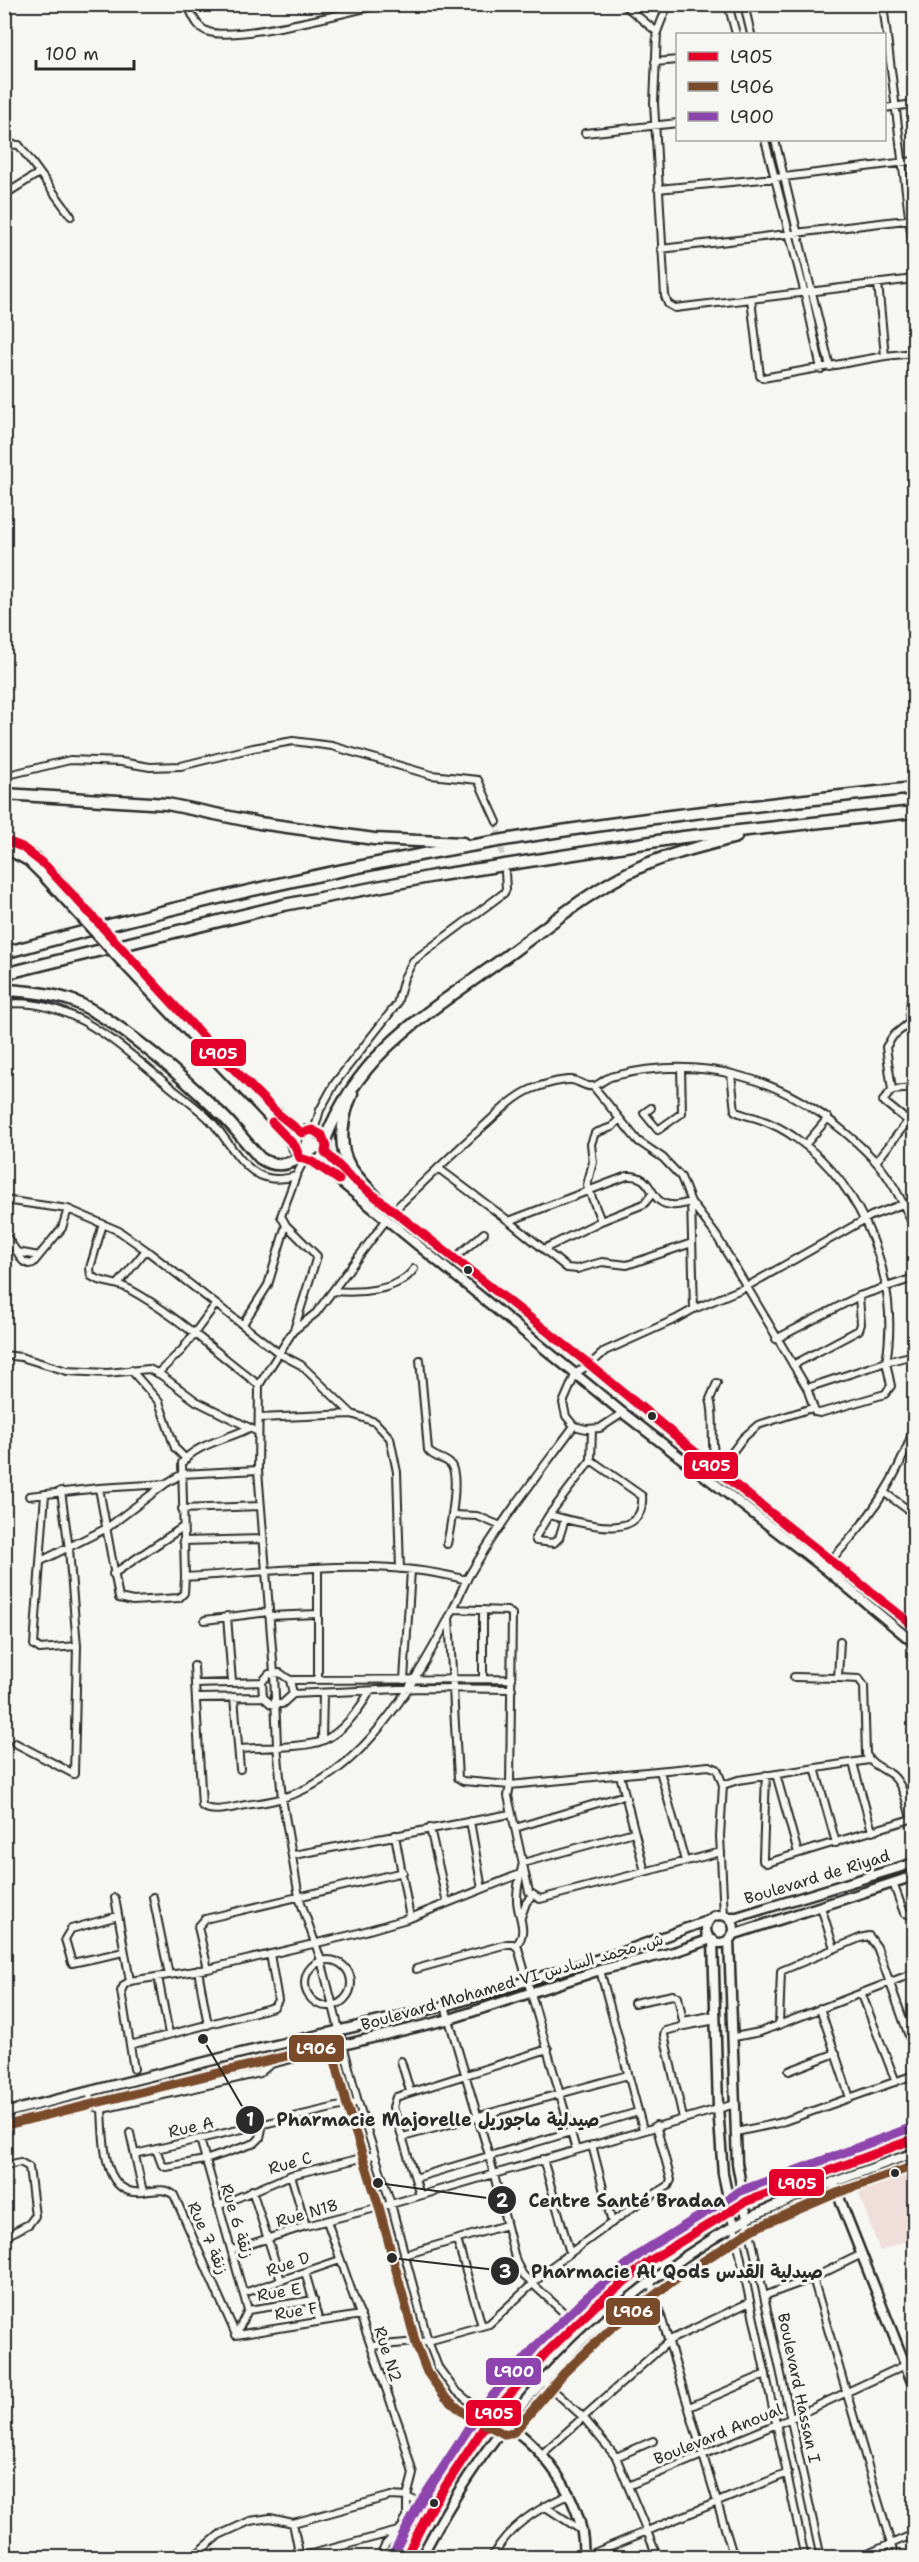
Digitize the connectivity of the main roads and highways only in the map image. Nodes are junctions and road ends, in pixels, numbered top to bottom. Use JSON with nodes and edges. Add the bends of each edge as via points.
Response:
{"nodes":[{"id":1,"x":915,"y":788,"type":"edge"},
{"id":2,"x":4,"y":794,"type":"edge"},
{"id":3,"x":915,"y":812,"type":"edge"},
{"id":4,"x":763,"y":829,"type":"junction"},
{"id":5,"x":480,"y":844,"type":"junction"},
{"id":6,"x":4,"y":953,"type":"edge"},
{"id":7,"x":4,"y":974,"type":"edge"},
{"id":8,"x":4,"y":990,"type":"edge"},
{"id":9,"x":364,"y":1071,"type":"junction"},
{"id":10,"x":325,"y":1140,"type":"road end"},
{"id":11,"x":306,"y":1160,"type":"road end"},
{"id":12,"x":377,"y":1198,"type":"road end"}],
"edges":[{"from":1,"to":5,"type":"highway","via":[[696,813]]},
{"from":2,"to":5,"type":"highway","via":[[167,804],[259,823],[374,839]]},
{"from":3,"to":4,"type":"highway"},
{"from":4,"to":7,"type":"highway","via":[[682,837],[434,876],[284,905]]},
{"from":4,"to":9,"type":"highway","via":[[663,858],[575,904],[431,1008]]},
{"from":5,"to":6,"type":"highway","via":[[152,913]]},
{"from":8,"to":11,"type":"highway","via":[[32,991],[87,1008],[129,1035],[184,1082],[223,1116],[260,1158],[282,1165]]},
{"from":9,"to":10,"type":"highway","via":[[340,1105]]},
{"from":9,"to":12,"type":"highway","via":[[350,1100],[343,1138],[348,1164]]}]}
